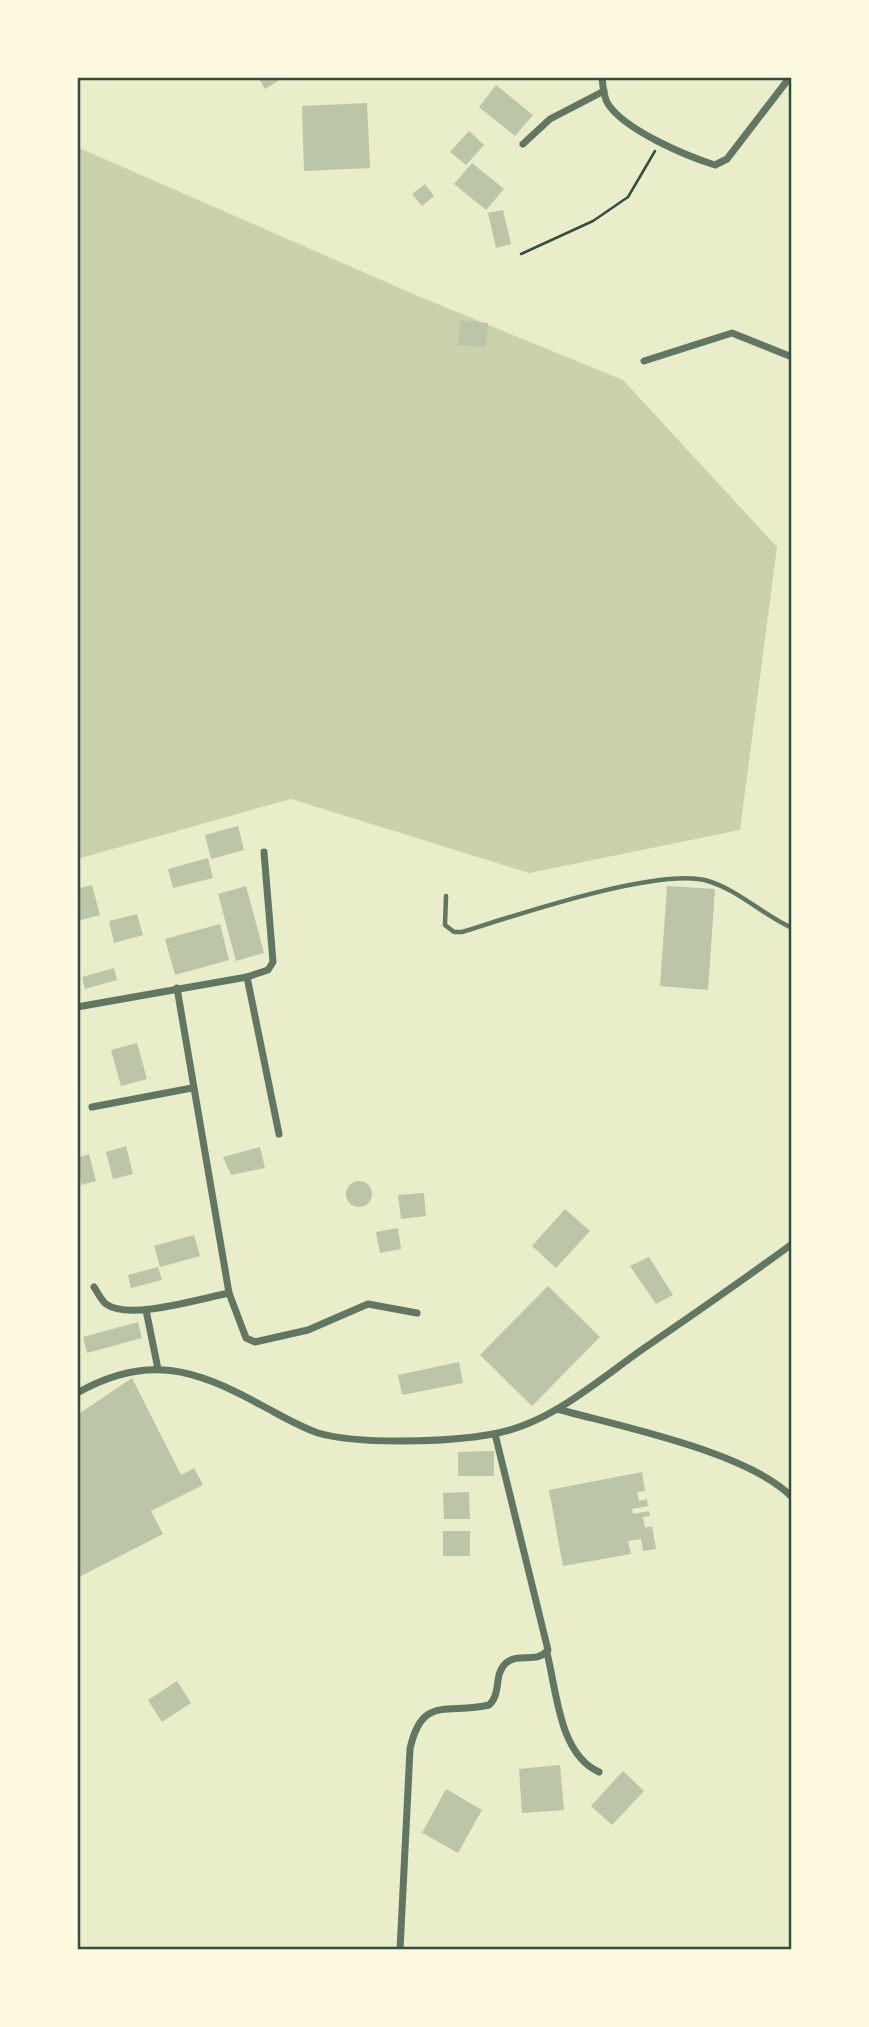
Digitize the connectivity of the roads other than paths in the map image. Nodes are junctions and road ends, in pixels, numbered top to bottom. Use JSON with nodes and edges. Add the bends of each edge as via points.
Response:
{"nodes":[{"id":1,"x":602,"y":77,"type":"edge"},
{"id":2,"x":790,"y":77,"type":"edge"},
{"id":3,"x":604,"y":91,"type":"junction"},
{"id":4,"x":523,"y":144,"type":"dead end"},
{"id":5,"x":792,"y":357,"type":"edge"},
{"id":6,"x":645,"y":361,"type":"dead end"},
{"id":7,"x":264,"y":852,"type":"dead end"},
{"id":8,"x":446,"y":896,"type":"dead end"},
{"id":9,"x":792,"y":929,"type":"edge"},
{"id":10,"x":247,"y":978,"type":"junction"},
{"id":11,"x":177,"y":988,"type":"junction"},
{"id":12,"x":77,"y":1007,"type":"edge"},
{"id":13,"x":192,"y":1088,"type":"junction"},
{"id":14,"x":92,"y":1107,"type":"dead end"},
{"id":15,"x":279,"y":1134,"type":"dead end"},
{"id":16,"x":792,"y":1244,"type":"edge"},
{"id":17,"x":94,"y":1287,"type":"dead end"},
{"id":18,"x":229,"y":1293,"type":"junction"},
{"id":19,"x":146,"y":1310,"type":"junction"},
{"id":20,"x":417,"y":1313,"type":"dead end"},
{"id":21,"x":158,"y":1368,"type":"junction"},
{"id":22,"x":77,"y":1393,"type":"edge"},
{"id":23,"x":557,"y":1409,"type":"junction"},
{"id":24,"x":495,"y":1434,"type":"junction"},
{"id":25,"x":792,"y":1497,"type":"edge"},
{"id":26,"x":547,"y":1653,"type":"junction"},
{"id":27,"x":600,"y":1772,"type":"dead end"},
{"id":28,"x":400,"y":1950,"type":"edge"}],
"edges":[{"from":1,"to":3,"type":"street"},
{"from":2,"to":3,"type":"street","via":[[720,164],[660,141],[621,118],[606,101]]},
{"from":3,"to":4,"type":"street","via":[[557,115]]},
{"from":5,"to":6,"type":"street","via":[[732,332]]},
{"from":7,"to":10,"type":"street","via":[[273,962],[268,970]]},
{"from":8,"to":9,"type":"lane","via":[[445,925],[463,932],[559,902],[632,885],[695,877],[726,889]]},
{"from":10,"to":11,"type":"street"},
{"from":10,"to":15,"type":"street"},
{"from":11,"to":12,"type":"street"},
{"from":11,"to":13,"type":"street"},
{"from":13,"to":14,"type":"street"},
{"from":13,"to":18,"type":"street"},
{"from":16,"to":23,"type":"street"},
{"from":17,"to":19,"type":"street","via":[[107,1305]]},
{"from":18,"to":19,"type":"street"},
{"from":18,"to":20,"type":"street","via":[[242,1330],[255,1342],[308,1330],[364,1305]]},
{"from":19,"to":21,"type":"street"},
{"from":21,"to":22,"type":"street","via":[[109,1377]]},
{"from":21,"to":24,"type":"street","via":[[207,1377],[298,1425],[329,1436]]},
{"from":23,"to":24,"type":"street"},
{"from":23,"to":25,"type":"street","via":[[686,1444],[763,1475]]},
{"from":24,"to":26,"type":"street","via":[[547,1636]]},
{"from":26,"to":27,"type":"street","via":[[572,1747],[585,1766]]},
{"from":26,"to":28,"type":"street","via":[[538,1658],[516,1658],[505,1665],[489,1705],[445,1708],[428,1713],[417,1724],[410,1749]]}]}
